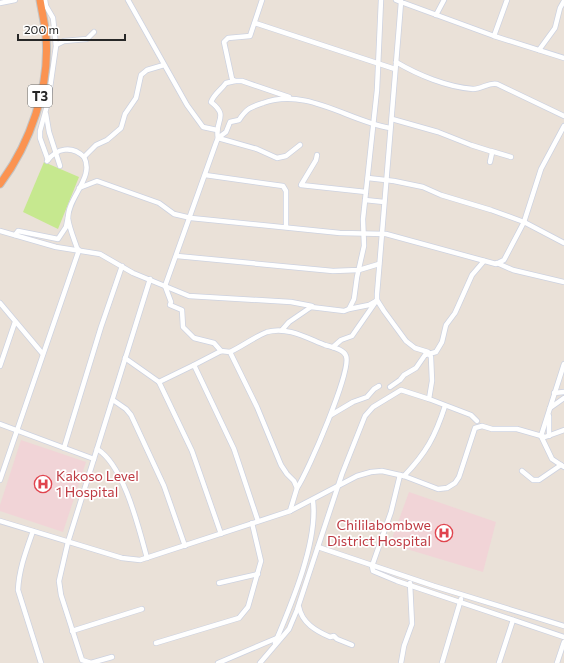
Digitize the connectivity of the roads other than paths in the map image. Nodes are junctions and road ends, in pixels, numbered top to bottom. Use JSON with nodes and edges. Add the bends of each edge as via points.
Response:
{"nodes":[{"id":1,"x":15,"y":0,"type":"edge"},
{"id":2,"x":40,"y":0,"type":"edge"},
{"id":3,"x":45,"y":0,"type":"edge"},
{"id":4,"x":128,"y":0,"type":"edge"},
{"id":5,"x":262,"y":0,"type":"edge"},
{"id":6,"x":381,"y":0,"type":"edge"},
{"id":7,"x":410,"y":0,"type":"edge"},
{"id":8,"x":444,"y":0,"type":"edge"},
{"id":9,"x":507,"y":0,"type":"edge"},
{"id":10,"x":399,"y":1,"type":"edge"},
{"id":11,"x":564,"y":2,"type":"edge"},
{"id":12,"x":0,"y":3,"type":"edge"},
{"id":13,"x":410,"y":6,"type":"junction"},
{"id":14,"x":436,"y":15,"type":"junction"},
{"id":15,"x":255,"y":23,"type":"junction"},
{"id":16,"x":94,"y":32,"type":"dead end"},
{"id":17,"x":494,"y":36,"type":"junction"},
{"id":18,"x":56,"y":45,"type":"junction"},
{"id":19,"x":539,"y":50,"type":"junction"},
{"id":20,"x":564,"y":58,"type":"edge"},
{"id":21,"x":396,"y":62,"type":"junction"},
{"id":22,"x":164,"y":65,"type":"junction"},
{"id":23,"x":378,"y":65,"type":"junction"},
{"id":24,"x":395,"y":69,"type":"junction"},
{"id":25,"x":235,"y":81,"type":"junction"},
{"id":26,"x":289,"y":97,"type":"junction"},
{"id":27,"x":45,"y":112,"type":"junction"},
{"id":28,"x":564,"y":116,"type":"edge"},
{"id":29,"x":392,"y":119,"type":"junction"},
{"id":30,"x":372,"y":125,"type":"junction"},
{"id":31,"x":564,"y":126,"type":"edge"},
{"id":32,"x":390,"y":128,"type":"junction"},
{"id":33,"x":217,"y":130,"type":"junction"},
{"id":34,"x":218,"y":138,"type":"junction"},
{"id":35,"x":300,"y":145,"type":"dead end"},
{"id":36,"x":56,"y":151,"type":"junction"},
{"id":37,"x":491,"y":152,"type":"junction"},
{"id":38,"x":317,"y":155,"type":"dead end"},
{"id":39,"x":84,"y":157,"type":"junction"},
{"id":40,"x":511,"y":157,"type":"dead end"},
{"id":41,"x":490,"y":162,"type":"dead end"},
{"id":42,"x":60,"y":166,"type":"dead end"},
{"id":43,"x":205,"y":175,"type":"junction"},
{"id":44,"x":368,"y":178,"type":"junction"},
{"id":45,"x":386,"y":180,"type":"junction"},
{"id":46,"x":0,"y":184,"type":"edge"},
{"id":47,"x":79,"y":188,"type":"junction"},
{"id":48,"x":366,"y":192,"type":"junction"},
{"id":49,"x":365,"y":200,"type":"junction"},
{"id":50,"x":384,"y":202,"type":"junction"},
{"id":51,"x":68,"y":217,"type":"junction"},
{"id":52,"x":191,"y":218,"type":"junction"},
{"id":53,"x":524,"y":222,"type":"junction"},
{"id":54,"x":286,"y":226,"type":"junction"},
{"id":55,"x":0,"y":231,"type":"edge"},
{"id":56,"x":363,"y":233,"type":"junction"},
{"id":57,"x":381,"y":234,"type":"junction"},
{"id":58,"x":15,"y":235,"type":"junction"},
{"id":59,"x":564,"y":243,"type":"edge"},
{"id":60,"x":79,"y":250,"type":"junction"},
{"id":61,"x":177,"y":256,"type":"junction"},
{"id":62,"x":484,"y":261,"type":"junction"},
{"id":63,"x":497,"y":263,"type":"junction"},
{"id":64,"x":379,"y":264,"type":"junction"},
{"id":65,"x":122,"y":266,"type":"junction"},
{"id":66,"x":359,"y":270,"type":"junction"},
{"id":67,"x":150,"y":279,"type":"junction"},
{"id":68,"x":564,"y":282,"type":"edge"},
{"id":69,"x":165,"y":286,"type":"junction"},
{"id":70,"x":377,"y":300,"type":"junction"},
{"id":71,"x":0,"y":303,"type":"edge"},
{"id":72,"x":313,"y":306,"type":"junction"},
{"id":73,"x":349,"y":309,"type":"junction"},
{"id":74,"x":15,"y":322,"type":"junction"},
{"id":75,"x":282,"y":330,"type":"junction"},
{"id":76,"x":333,"y":347,"type":"junction"},
{"id":77,"x":221,"y":351,"type":"junction"},
{"id":78,"x":230,"y":352,"type":"junction"},
{"id":79,"x":42,"y":353,"type":"junction"},
{"id":80,"x":430,"y":354,"type":"junction"},
{"id":81,"x":125,"y":358,"type":"junction"},
{"id":82,"x":564,"y":364,"type":"edge"},
{"id":83,"x":194,"y":365,"type":"junction"},
{"id":84,"x":0,"y":366,"type":"edge"},
{"id":85,"x":159,"y":382,"type":"junction"},
{"id":86,"x":379,"y":386,"type":"dead end"},
{"id":87,"x":390,"y":387,"type":"dead end"},
{"id":88,"x":564,"y":392,"type":"edge"},
{"id":89,"x":554,"y":393,"type":"junction"},
{"id":90,"x":564,"y":398,"type":"edge"},
{"id":91,"x":429,"y":399,"type":"junction"},
{"id":92,"x":113,"y":400,"type":"junction"},
{"id":93,"x":446,"y":406,"type":"junction"},
{"id":94,"x":550,"y":409,"type":"junction"},
{"id":95,"x":331,"y":415,"type":"junction"},
{"id":96,"x":477,"y":421,"type":"dead end"},
{"id":97,"x":0,"y":424,"type":"edge"},
{"id":98,"x":16,"y":430,"type":"junction"},
{"id":99,"x":564,"y":430,"type":"edge"},
{"id":100,"x":541,"y":436,"type":"junction"},
{"id":101,"x":549,"y":436,"type":"junction"},
{"id":102,"x":64,"y":448,"type":"junction"},
{"id":103,"x":97,"y":449,"type":"junction"},
{"id":104,"x":94,"y":459,"type":"junction"},
{"id":105,"x":562,"y":466,"type":"edge"},
{"id":106,"x":522,"y":471,"type":"dead end"},
{"id":107,"x":402,"y":475,"type":"junction"},
{"id":108,"x":0,"y":480,"type":"edge"},
{"id":109,"x":297,"y":488,"type":"junction"},
{"id":110,"x":338,"y":488,"type":"junction"},
{"id":111,"x":313,"y":501,"type":"junction"},
{"id":112,"x":290,"y":511,"type":"junction"},
{"id":113,"x":0,"y":521,"type":"edge"},
{"id":114,"x":258,"y":522,"type":"junction"},
{"id":115,"x":252,"y":523,"type":"junction"},
{"id":116,"x":33,"y":531,"type":"junction"},
{"id":117,"x":221,"y":534,"type":"junction"},
{"id":118,"x":68,"y":542,"type":"junction"},
{"id":119,"x":185,"y":546,"type":"junction"},
{"id":120,"x":318,"y":547,"type":"junction"},
{"id":121,"x":147,"y":558,"type":"junction"},
{"id":122,"x":372,"y":565,"type":"junction"},
{"id":123,"x":258,"y":574,"type":"junction"},
{"id":124,"x":407,"y":578,"type":"junction"},
{"id":125,"x":219,"y":583,"type":"dead end"},
{"id":126,"x":411,"y":585,"type":"junction"},
{"id":127,"x":462,"y":595,"type":"junction"},
{"id":128,"x":460,"y":602,"type":"junction"},
{"id":129,"x":298,"y":606,"type":"junction"},
{"id":130,"x":142,"y":609,"type":"dead end"},
{"id":131,"x":513,"y":620,"type":"junction"},
{"id":132,"x":564,"y":626,"type":"edge"},
{"id":133,"x":72,"y":631,"type":"junction"},
{"id":134,"x":564,"y":637,"type":"edge"},
{"id":135,"x":277,"y":638,"type":"junction"},
{"id":136,"x":156,"y":642,"type":"dead end"},
{"id":137,"x":564,"y":642,"type":"edge"},
{"id":138,"x":352,"y":645,"type":"dead end"},
{"id":139,"x":274,"y":647,"type":"junction"},
{"id":140,"x":112,"y":657,"type":"dead end"},
{"id":141,"x":263,"y":662,"type":"edge"},
{"id":142,"x":41,"y":663,"type":"edge"},
{"id":143,"x":218,"y":663,"type":"edge"},
{"id":144,"x":401,"y":663,"type":"edge"},
{"id":145,"x":442,"y":663,"type":"edge"},
{"id":146,"x":499,"y":663,"type":"edge"},
{"id":147,"x":557,"y":663,"type":"edge"}],
"edges":[{"from":1,"to":12,"type":"street"},
{"from":2,"to":46,"type":"highway","number":"T3","via":[[46,37],[44,75],[35,120],[23,148]]},
{"from":3,"to":18,"type":"street","via":[[54,18]]},
{"from":4,"to":22,"type":"street"},
{"from":5,"to":15,"type":"street"},
{"from":6,"to":23,"type":"street"},
{"from":7,"to":13,"type":"street"},
{"from":8,"to":14,"type":"street"},
{"from":9,"to":17,"type":"street"},
{"from":10,"to":13,"type":"street"},
{"from":10,"to":21,"type":"street"},
{"from":11,"to":19,"type":"street","via":[[555,28]]},
{"from":13,"to":14,"type":"street"},
{"from":14,"to":17,"type":"street"},
{"from":15,"to":23,"type":"street"},
{"from":15,"to":25,"type":"street","via":[[250,36],[228,38],[224,42],[232,78]]},
{"from":16,"to":18,"type":"street","via":[[86,39],[64,41]]},
{"from":17,"to":19,"type":"street"},
{"from":18,"to":27,"type":"street"},
{"from":19,"to":20,"type":"street"},
{"from":21,"to":24,"type":"street"},
{"from":21,"to":28,"type":"street","via":[[418,73],[465,88],[476,89],[497,84]]},
{"from":22,"to":33,"type":"street","via":[[203,127]]},
{"from":22,"to":39,"type":"street","via":[[143,72],[139,77],[136,98],[125,114],[121,128]]},
{"from":23,"to":24,"type":"street"},
{"from":23,"to":30,"type":"street"},
{"from":24,"to":29,"type":"street"},
{"from":25,"to":26,"type":"street"},
{"from":25,"to":33,"type":"street","via":[[226,83],[211,102],[222,115]]},
{"from":26,"to":30,"type":"street","via":[[318,104]]},
{"from":26,"to":34,"type":"street","via":[[246,109],[240,120],[230,122],[226,132]]},
{"from":27,"to":36,"type":"street"},
{"from":27,"to":36,"type":"street","via":[[40,138],[48,160]]},
{"from":29,"to":32,"type":"street"},
{"from":29,"to":37,"type":"street","via":[[438,132]]},
{"from":30,"to":32,"type":"street"},
{"from":30,"to":44,"type":"street"},
{"from":31,"to":53,"type":"street","via":[[541,169]]},
{"from":32,"to":45,"type":"street"},
{"from":33,"to":34,"type":"street"},
{"from":34,"to":35,"type":"street","via":[[257,148],[277,158],[286,156]]},
{"from":34,"to":43,"type":"street"},
{"from":36,"to":39,"type":"street","via":[[69,149],[78,151]]},
{"from":36,"to":42,"type":"street"},
{"from":37,"to":40,"type":"street"},
{"from":37,"to":41,"type":"street"},
{"from":38,"to":48,"type":"street","via":[[301,185]]},
{"from":39,"to":47,"type":"street","via":[[87,165],[86,175]]},
{"from":43,"to":52,"type":"street"},
{"from":43,"to":54,"type":"street","via":[[284,186]]},
{"from":44,"to":45,"type":"street"},
{"from":44,"to":48,"type":"street"},
{"from":45,"to":50,"type":"street"},
{"from":45,"to":53,"type":"street","via":[[423,187]]},
{"from":47,"to":51,"type":"street"},
{"from":47,"to":52,"type":"street","via":[[97,181],[159,203],[174,214]]},
{"from":48,"to":49,"type":"street"},
{"from":49,"to":50,"type":"street"},
{"from":49,"to":56,"type":"street"},
{"from":50,"to":57,"type":"street"},
{"from":51,"to":58,"type":"street","via":[[66,227],[58,239],[18,231]]},
{"from":51,"to":60,"type":"street"},
{"from":52,"to":54,"type":"street"},
{"from":52,"to":61,"type":"street"},
{"from":53,"to":59,"type":"street"},
{"from":53,"to":63,"type":"street","via":[[504,260]]},
{"from":54,"to":56,"type":"street"},
{"from":55,"to":58,"type":"street"},
{"from":56,"to":57,"type":"street"},
{"from":56,"to":66,"type":"street","via":[[364,246]]},
{"from":57,"to":62,"type":"street","via":[[421,242]]},
{"from":57,"to":64,"type":"street"},
{"from":58,"to":60,"type":"street","via":[[56,247]]},
{"from":60,"to":65,"type":"street","via":[[100,254]]},
{"from":60,"to":79,"type":"street"},
{"from":61,"to":66,"type":"street","via":[[333,271]]},
{"from":61,"to":69,"type":"street"},
{"from":62,"to":63,"type":"street"},
{"from":62,"to":80,"type":"street","via":[[476,268],[455,313],[446,325],[442,342],[436,352]]},
{"from":63,"to":68,"type":"street","via":[[513,270]]},
{"from":64,"to":66,"type":"street"},
{"from":64,"to":70,"type":"street"},
{"from":65,"to":67,"type":"street"},
{"from":65,"to":102,"type":"street"},
{"from":66,"to":73,"type":"street","via":[[354,299]]},
{"from":67,"to":69,"type":"street"},
{"from":67,"to":81,"type":"street"},
{"from":69,"to":72,"type":"street","via":[[196,297],[290,302]]},
{"from":69,"to":77,"type":"street","via":[[170,305],[182,310],[183,327],[194,338],[214,343]]},
{"from":70,"to":73,"type":"street","via":[[369,305]]},
{"from":70,"to":76,"type":"street","via":[[352,336],[341,340]]},
{"from":70,"to":80,"type":"street","via":[[406,341],[414,348]]},
{"from":71,"to":74,"type":"street"},
{"from":72,"to":73,"type":"street","via":[[344,311]]},
{"from":72,"to":75,"type":"street"},
{"from":74,"to":79,"type":"street"},
{"from":74,"to":84,"type":"street"},
{"from":75,"to":76,"type":"street"},
{"from":75,"to":78,"type":"street","via":[[266,333]]},
{"from":76,"to":95,"type":"street","via":[[344,353],[347,361]]},
{"from":77,"to":78,"type":"street"},
{"from":77,"to":83,"type":"street"},
{"from":78,"to":109,"type":"street","via":[[281,465]]},
{"from":79,"to":98,"type":"street"},
{"from":80,"to":87,"type":"street","via":[[425,355],[416,368]]},
{"from":80,"to":91,"type":"street","via":[[432,375]]},
{"from":81,"to":85,"type":"street"},
{"from":81,"to":92,"type":"street"},
{"from":82,"to":89,"type":"street"},
{"from":83,"to":85,"type":"street"},
{"from":83,"to":114,"type":"street","via":[[234,449]]},
{"from":85,"to":117,"type":"street","via":[[192,451]]},
{"from":86,"to":95,"type":"street","via":[[367,397]]},
{"from":88,"to":89,"type":"street"},
{"from":89,"to":94,"type":"street"},
{"from":90,"to":94,"type":"street"},
{"from":91,"to":93,"type":"street"},
{"from":91,"to":110,"type":"street","via":[[401,390],[373,407],[365,416]]},
{"from":92,"to":103,"type":"street"},
{"from":92,"to":119,"type":"street","via":[[131,415],[164,486]]},
{"from":93,"to":96,"type":"street","via":[[471,415]]},
{"from":93,"to":107,"type":"street","via":[[422,457]]},
{"from":94,"to":100,"type":"street"},
{"from":94,"to":101,"type":"street"},
{"from":95,"to":109,"type":"street","via":[[309,468]]},
{"from":97,"to":98,"type":"street"},
{"from":98,"to":102,"type":"street"},
{"from":98,"to":108,"type":"street"},
{"from":99,"to":101,"type":"street"},
{"from":100,"to":101,"type":"street"},
{"from":100,"to":105,"type":"street","via":[[552,459]]},
{"from":100,"to":107,"type":"street","via":[[517,429],[492,429],[482,426],[475,428],[459,477],[451,486],[438,488]]},
{"from":102,"to":104,"type":"street"},
{"from":103,"to":104,"type":"street"},
{"from":103,"to":121,"type":"street","via":[[108,457],[119,476]]},
{"from":104,"to":118,"type":"street"},
{"from":105,"to":106,"type":"street","via":[[539,480],[533,480]]},
{"from":107,"to":110,"type":"street","via":[[382,471],[371,472],[357,476]]},
{"from":107,"to":122,"type":"street","via":[[392,512]]},
{"from":109,"to":112,"type":"street"},
{"from":110,"to":111,"type":"street"},
{"from":110,"to":120,"type":"street"},
{"from":111,"to":112,"type":"street"},
{"from":111,"to":135,"type":"street","via":[[314,519],[305,559]]},
{"from":112,"to":114,"type":"street"},
{"from":113,"to":116,"type":"street"},
{"from":114,"to":115,"type":"street"},
{"from":115,"to":117,"type":"street"},
{"from":115,"to":123,"type":"street","via":[[261,561]]},
{"from":116,"to":118,"type":"street"},
{"from":116,"to":142,"type":"street","via":[[22,564],[18,590]]},
{"from":117,"to":119,"type":"street"},
{"from":118,"to":121,"type":"street","via":[[122,558]]},
{"from":118,"to":133,"type":"street","via":[[59,581]]},
{"from":119,"to":121,"type":"street"},
{"from":120,"to":122,"type":"street"},
{"from":120,"to":129,"type":"street"},
{"from":122,"to":124,"type":"street"},
{"from":122,"to":126,"type":"street","via":[[376,573]]},
{"from":123,"to":125,"type":"street"},
{"from":123,"to":136,"type":"street","via":[[248,607],[239,618]]},
{"from":124,"to":126,"type":"street"},
{"from":124,"to":127,"type":"street"},
{"from":126,"to":128,"type":"street"},
{"from":126,"to":144,"type":"street","via":[[412,624]]},
{"from":127,"to":128,"type":"street"},
{"from":127,"to":132,"type":"street"},
{"from":128,"to":131,"type":"street"},
{"from":128,"to":145,"type":"street"},
{"from":129,"to":138,"type":"street","via":[[300,614],[313,629]]},
{"from":129,"to":139,"type":"street","via":[[289,629]]},
{"from":130,"to":133,"type":"street"},
{"from":131,"to":134,"type":"street"},
{"from":131,"to":146,"type":"street"},
{"from":133,"to":140,"type":"street","via":[[82,660],[90,663]]},
{"from":135,"to":139,"type":"street"},
{"from":135,"to":143,"type":"street"},
{"from":137,"to":147,"type":"street"},
{"from":139,"to":141,"type":"street"}]}
